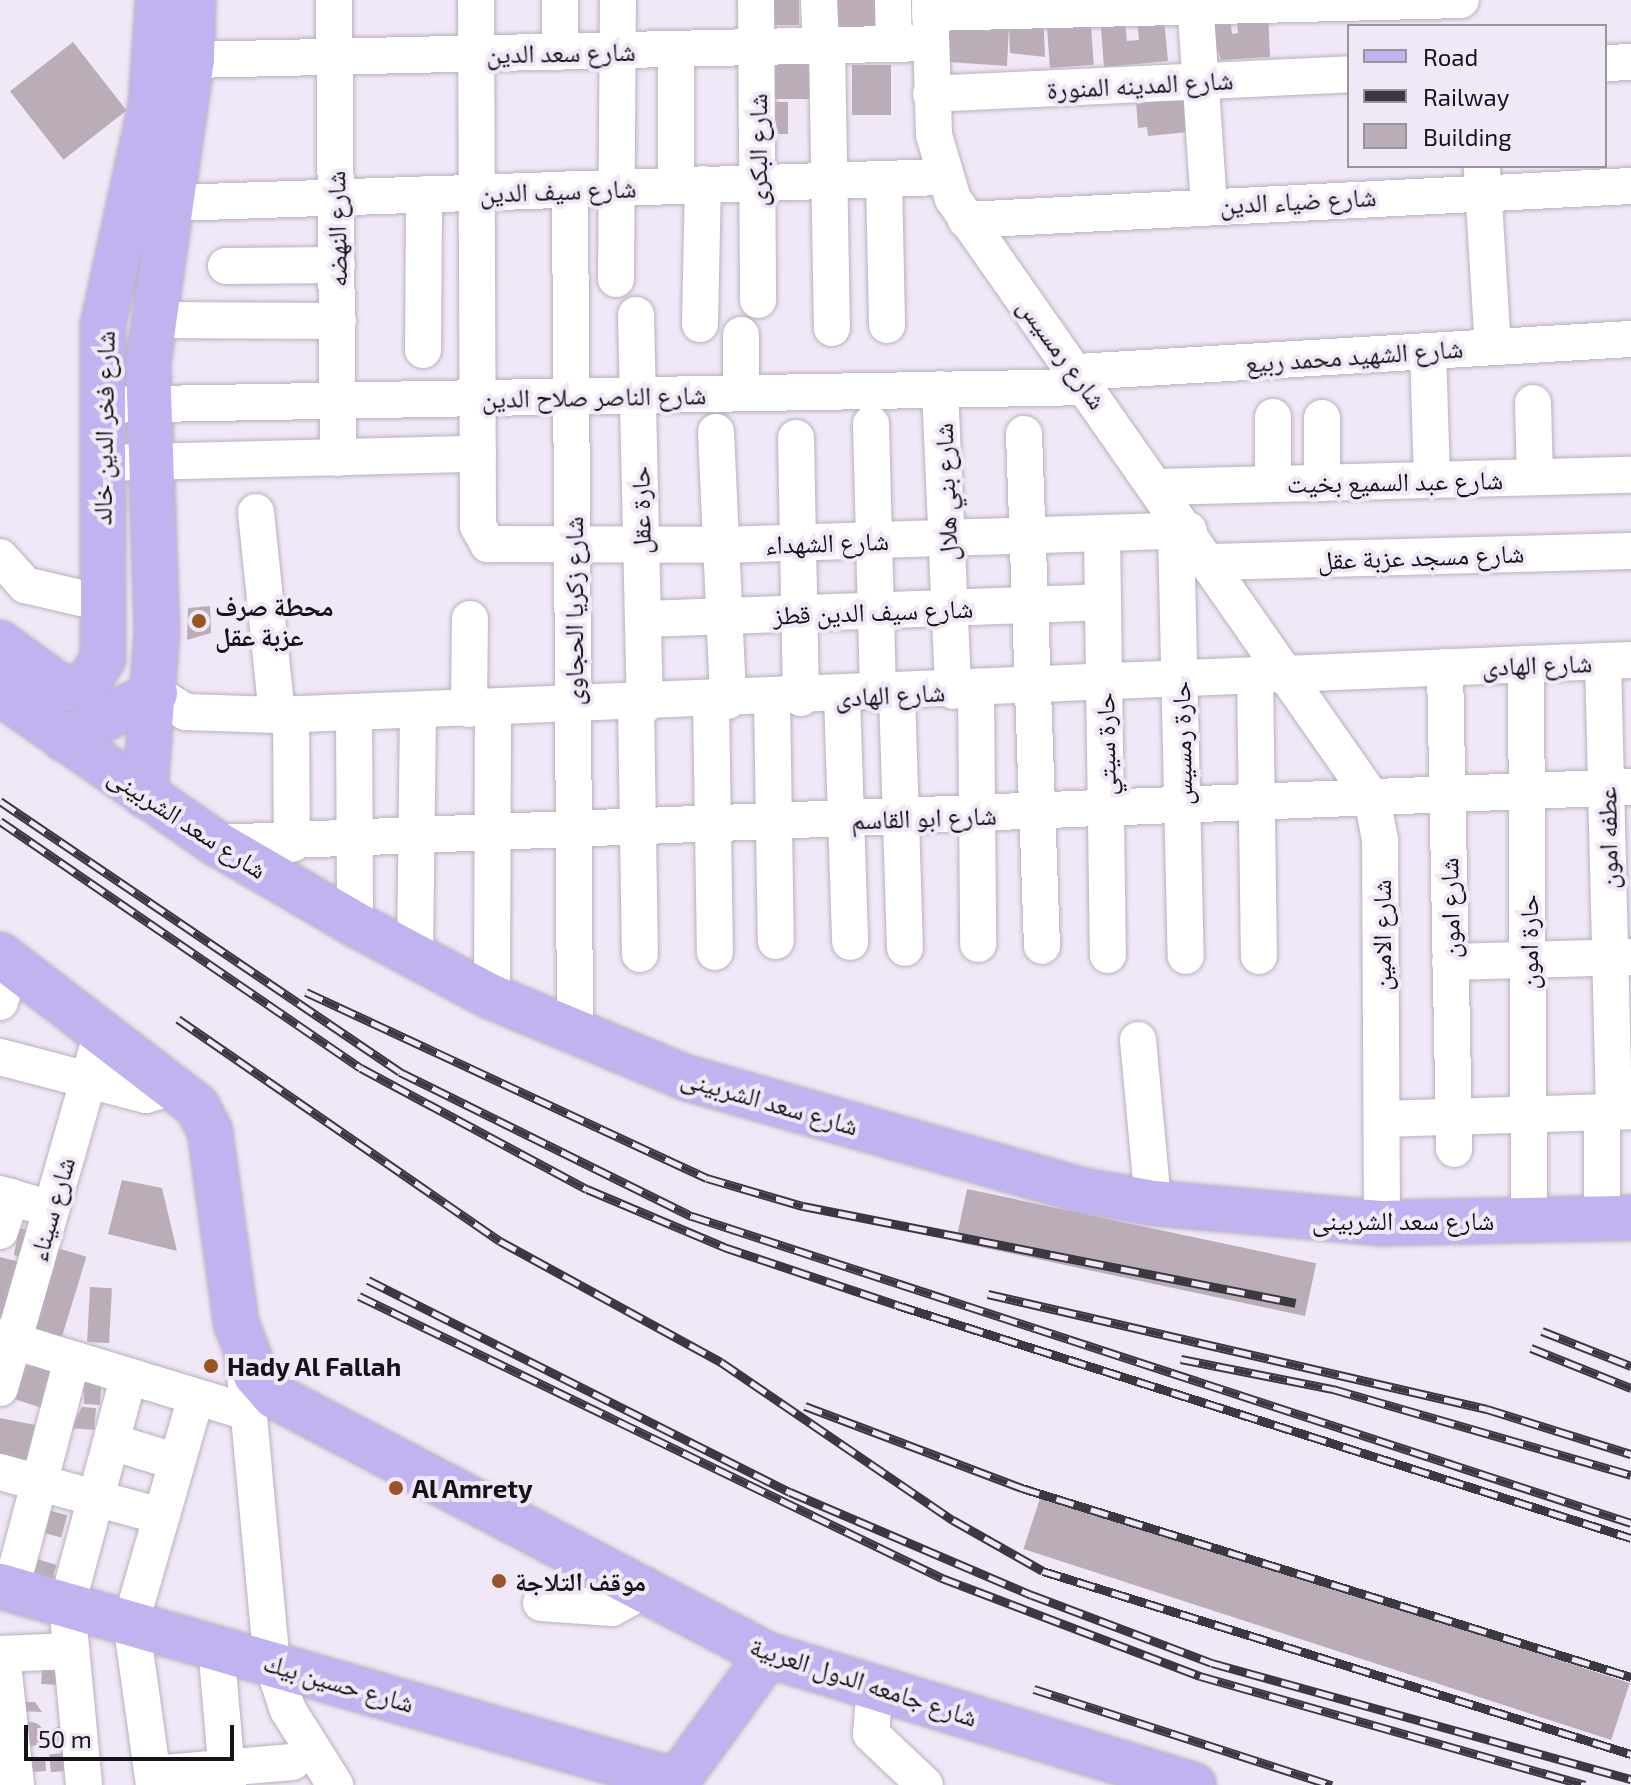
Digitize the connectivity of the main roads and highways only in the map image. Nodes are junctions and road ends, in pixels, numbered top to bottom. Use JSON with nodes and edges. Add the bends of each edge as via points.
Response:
{"nodes":[{"id":1,"x":158,"y":0,"type":"edge"},
{"id":2,"x":193,"y":0,"type":"edge"},
{"id":3,"x":0,"y":643,"type":"edge"},
{"id":4,"x":0,"y":693,"type":"edge"},
{"id":5,"x":155,"y":693,"type":"junction"},
{"id":6,"x":64,"y":739,"type":"junction"},
{"id":7,"x":145,"y":795,"type":"junction"},
{"id":8,"x":4,"y":974,"type":"edge"},
{"id":9,"x":1617,"y":1219,"type":"edge"},
{"id":10,"x":5,"y":1587,"type":"edge"},
{"id":11,"x":768,"y":1655,"type":"junction"},
{"id":12,"x":676,"y":1783,"type":"edge"},
{"id":13,"x":1194,"y":1785,"type":"edge"}],
"edges":[{"from":1,"to":3,"type":"main road","name":"شارع فخر الدين خالد","via":[[151,104],[103,325],[97,675],[86,686],[62,688]]},
{"from":2,"to":5,"type":"main road","name":"شارع فخر الدين خالد","via":[[192,60],[154,320],[147,405]]},
{"from":4,"to":6,"type":"main road","name":"شارع سعد الشربينى"},
{"from":5,"to":6,"type":"main road"},
{"from":5,"to":7,"type":"main road","name":"شارع فخر الدين خالد"},
{"from":6,"to":7,"type":"main road","name":"شارع سعد الشربينى"},
{"from":7,"to":9,"type":"main road","name":"شارع سعد الشربينى","via":[[216,843],[415,957],[575,1034],[687,1078],[1085,1191],[1153,1203],[1382,1223]]},
{"from":8,"to":11,"type":"main road","name":"شارع جامعه الدول العربية","via":[[103,1029],[177,1086],[210,1132],[243,1350],[274,1396]]},
{"from":10,"to":12,"type":"main road","name":"شارع حسين بيك"},
{"from":11,"to":12,"type":"main road"},
{"from":11,"to":13,"type":"main road","name":"شارع جامعه الدول العربية"}]}
